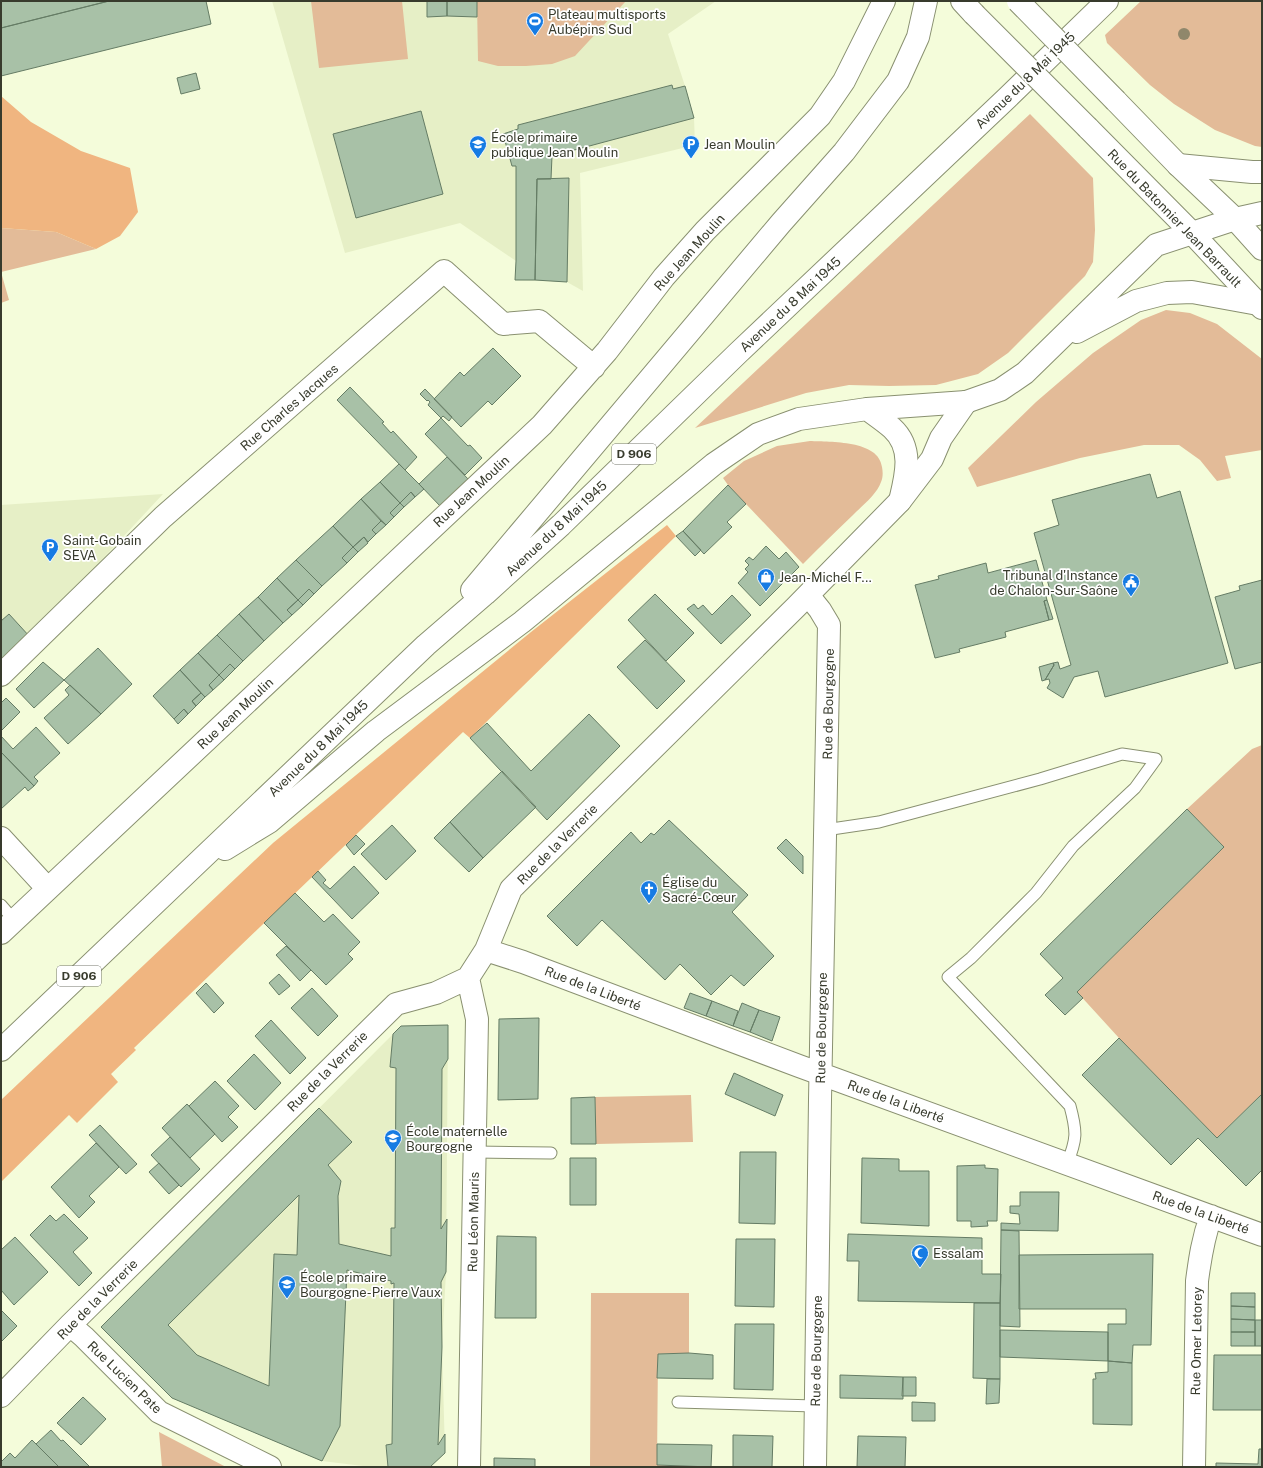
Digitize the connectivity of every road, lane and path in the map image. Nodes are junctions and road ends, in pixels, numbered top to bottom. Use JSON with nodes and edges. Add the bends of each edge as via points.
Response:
{"nodes":[{"id":1,"x":884,"y":1,"type":"edge"},
{"id":2,"x":926,"y":1,"type":"edge"},
{"id":3,"x":1018,"y":1,"type":"edge"},
{"id":4,"x":1107,"y":1,"type":"edge"},
{"id":5,"x":968,"y":8,"type":"edge"},
{"id":6,"x":1178,"y":164,"type":"junction"},
{"id":7,"x":1262,"y":172,"type":"edge"},
{"id":8,"x":1262,"y":213,"type":"edge"},
{"id":9,"x":1235,"y":219,"type":"junction"},
{"id":10,"x":1192,"y":233,"type":"junction"},
{"id":11,"x":1262,"y":249,"type":"edge"},
{"id":12,"x":1260,"y":306,"type":"edge"},
{"id":13,"x":1056,"y":343,"type":"junction"},
{"id":14,"x":594,"y":367,"type":"junction"},
{"id":15,"x":966,"y":402,"type":"junction"},
{"id":16,"x":867,"y":409,"type":"junction"},
{"id":17,"x":900,"y":501,"type":"junction"},
{"id":18,"x":808,"y":595,"type":"junction"},
{"id":19,"x":426,"y":645,"type":"junction"},
{"id":20,"x":1,"y":675,"type":"edge"},
{"id":21,"x":825,"y":830,"type":"junction"},
{"id":22,"x":1,"y":838,"type":"edge"},
{"id":23,"x":188,"y":871,"type":"junction"},
{"id":24,"x":48,"y":889,"type":"junction"},
{"id":25,"x":5,"y":920,"type":"edge"},
{"id":26,"x":486,"y":950,"type":"junction"},
{"id":27,"x":468,"y":978,"type":"junction"},
{"id":28,"x":1,"y":1050,"type":"edge"},
{"id":29,"x":820,"y":1073,"type":"junction"},
{"id":30,"x":475,"y":1152,"type":"junction"},
{"id":31,"x":551,"y":1153,"type":"dead end"},
{"id":32,"x":1068,"y":1164,"type":"junction"},
{"id":33,"x":1211,"y":1216,"type":"junction"},
{"id":34,"x":1262,"y":1235,"type":"edge"},
{"id":35,"x":70,"y":1325,"type":"junction"},
{"id":36,"x":1,"y":1396,"type":"edge"},
{"id":37,"x":678,"y":1402,"type":"dead end"},
{"id":38,"x":815,"y":1406,"type":"junction"},
{"id":39,"x":270,"y":1467,"type":"edge"},
{"id":40,"x":468,"y":1467,"type":"edge"},
{"id":41,"x":814,"y":1467,"type":"edge"},
{"id":42,"x":1194,"y":1467,"type":"edge"}],
"edges":[{"from":1,"to":14,"type":"street","name":"Rue Jean Moulin","via":[[844,81],[820,116],[695,242],[664,277]]},
{"from":2,"to":19,"type":"street","via":[[918,37],[898,81],[844,152],[781,223]]},
{"from":3,"to":6,"type":"street","bridge":true},
{"from":4,"to":19,"type":"street","name":"Avenue du 8 Mai 1945","number":"D 906","via":[[561,525]]},
{"from":5,"to":10,"type":"street","name":"Rue du Batonnier Jean Barrault","bridge":true},
{"from":6,"to":7,"type":"street"},
{"from":6,"to":9,"type":"street"},
{"from":8,"to":9,"type":"street"},
{"from":9,"to":10,"type":"street"},
{"from":9,"to":11,"type":"street"},
{"from":10,"to":12,"type":"street","name":"Rue du Batonnier Jean Barrault"},
{"from":10,"to":13,"type":"street","via":[[1156,245]]},
{"from":12,"to":13,"type":"street","via":[[1192,292],[1167,293],[1136,301]]},
{"from":13,"to":15,"type":"street","via":[[1025,373],[1000,390]]},
{"from":14,"to":20,"type":"street","name":"Rue Charles Jacques","via":[[539,321],[503,324],[444,271],[163,517]]},
{"from":14,"to":24,"type":"street","name":"Rue Jean Moulin","via":[[542,425]]},
{"from":15,"to":16,"type":"street"},
{"from":15,"to":17,"type":"street","name":"Rue de la Verrerie","via":[[941,438],[932,459]]},
{"from":16,"to":17,"type":"street","via":[[893,429],[902,440],[907,471]]},
{"from":16,"to":23,"type":"street","via":[[799,419],[758,434],[714,464],[522,622],[376,731],[269,822]]},
{"from":17,"to":18,"type":"street","name":"Rue de la Verrerie"},
{"from":18,"to":21,"type":"street","name":"Rue de Bourgogne","via":[[829,625]]},
{"from":18,"to":26,"type":"street","name":"Rue de la Verrerie","via":[[511,889]]},
{"from":19,"to":23,"type":"street","name":"Avenue du 8 Mai 1945","number":"D 906"},
{"from":21,"to":29,"type":"street","name":"Rue de Bourgogne"},
{"from":21,"to":32,"type":"lane","via":[[879,822],[1122,754],[1156,759],[1135,788],[1073,846],[1036,893],[971,958],[948,977],[1070,1106],[1076,1127],[1074,1146]]},
{"from":22,"to":24,"type":"street"},
{"from":23,"to":28,"type":"street","name":"Avenue du 8 Mai 1945","number":"D 906"},
{"from":24,"to":25,"type":"street","name":"Rue Jean Moulin"},
{"from":26,"to":27,"type":"street","name":"Rue de la Verrerie"},
{"from":26,"to":29,"type":"street","name":"Rue de la Liberté"},
{"from":27,"to":30,"type":"street","name":"Rue Léon Mauris","via":[[477,1019]]},
{"from":27,"to":35,"type":"street","name":"Rue de la Verrerie","via":[[436,993],[396,1004]]},
{"from":29,"to":32,"type":"street","name":"Rue de la Liberté"},
{"from":29,"to":38,"type":"street","name":"Rue de Bourgogne"},
{"from":30,"to":31,"type":"lane"},
{"from":30,"to":40,"type":"street","name":"Rue Léon Mauris"},
{"from":32,"to":33,"type":"street","name":"Rue de la Liberté"},
{"from":33,"to":34,"type":"street","name":"Rue de la Liberté"},
{"from":33,"to":42,"type":"street","name":"Rue Omer Letorey","via":[[1200,1252],[1197,1281]]},
{"from":35,"to":36,"type":"street","name":"Rue de la Verrerie"},
{"from":35,"to":39,"type":"street","name":"Rue Lucien Pate","via":[[159,1412]]},
{"from":37,"to":38,"type":"lane"},
{"from":38,"to":41,"type":"street","name":"Rue de Bourgogne"}]}
